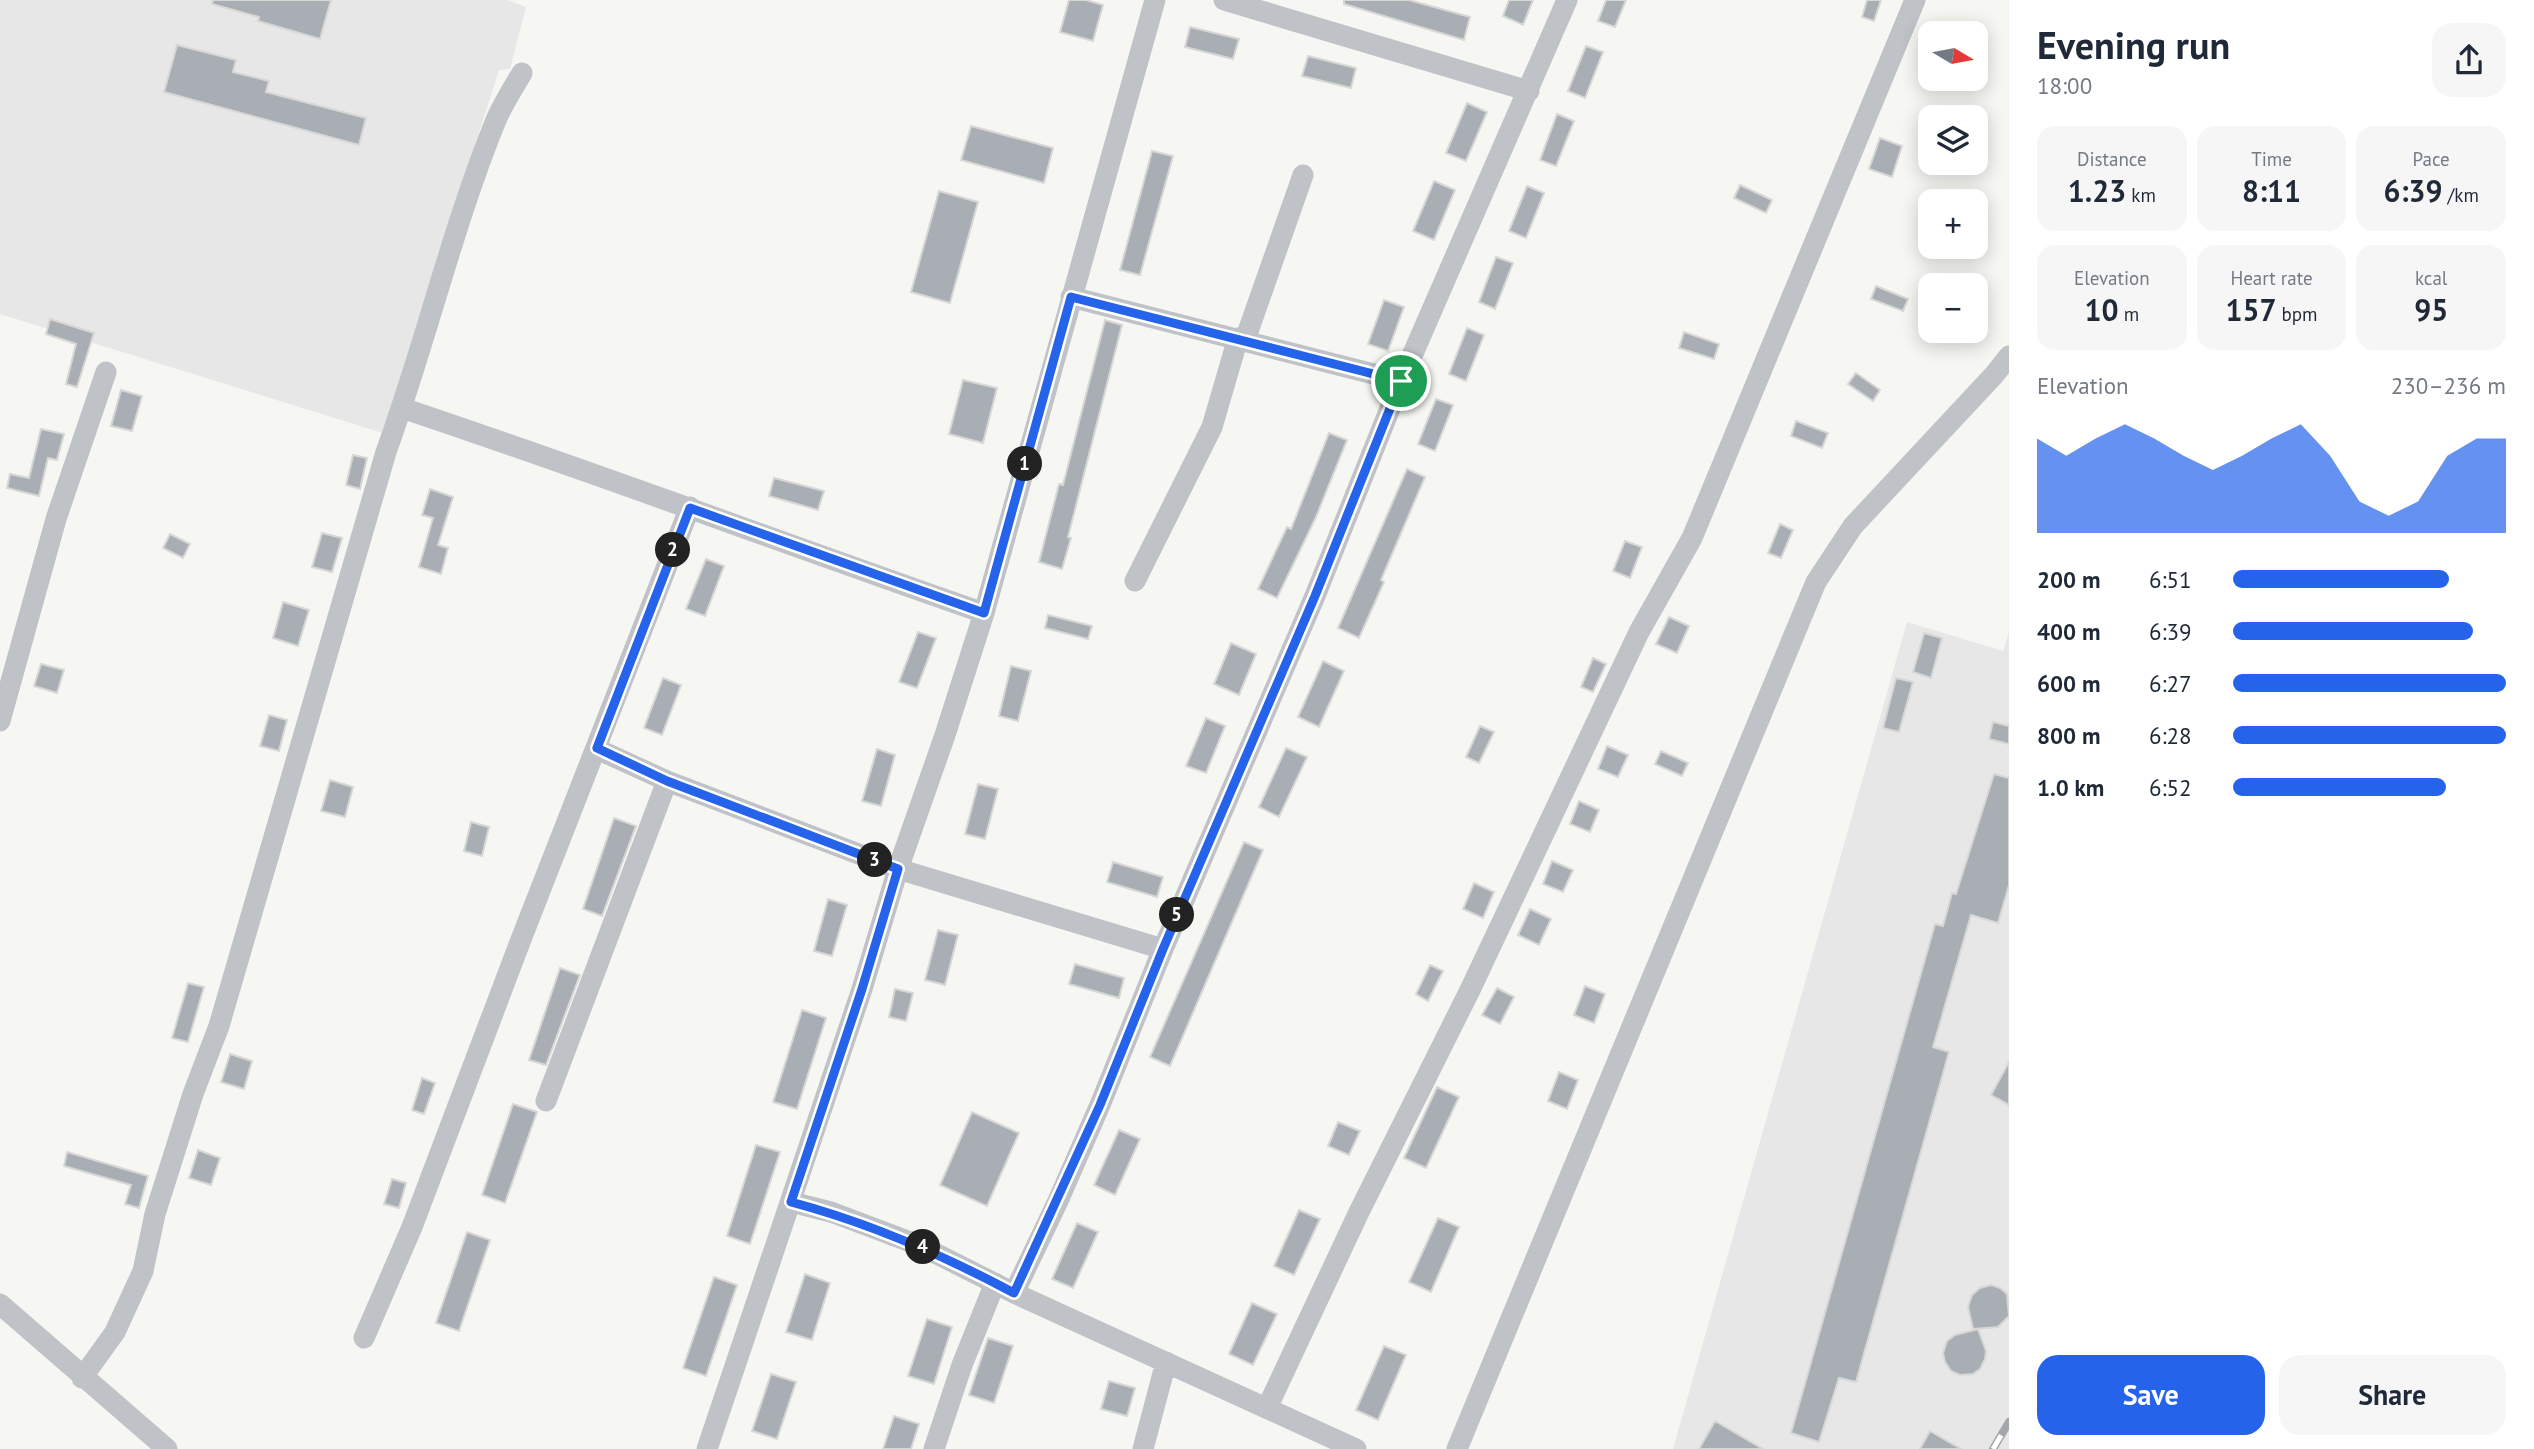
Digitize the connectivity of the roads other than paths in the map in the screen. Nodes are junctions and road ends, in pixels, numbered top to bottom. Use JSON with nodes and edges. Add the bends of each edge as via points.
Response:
{"nodes":[{"id":1,"x":1155,"y":0,"type":"edge"},
{"id":2,"x":1224,"y":0,"type":"edge"},
{"id":3,"x":1567,"y":0,"type":"edge"},
{"id":4,"x":1915,"y":0,"type":"edge"},
{"id":5,"x":522,"y":73,"type":"dead end"},
{"id":6,"x":1529,"y":91,"type":"junction"},
{"id":7,"x":1303,"y":175,"type":"dead end"},
{"id":8,"x":1071,"y":297,"type":"junction"},
{"id":9,"x":1241,"y":339,"type":"junction"},
{"id":10,"x":2009,"y":356,"type":"edge"},
{"id":11,"x":106,"y":372,"type":"dead end"},
{"id":12,"x":1401,"y":381,"type":"junction"},
{"id":13,"x":402,"y":408,"type":"junction"},
{"id":14,"x":690,"y":508,"type":"junction"},
{"id":15,"x":1135,"y":581,"type":"dead end"},
{"id":16,"x":984,"y":613,"type":"junction"},
{"id":17,"x":0,"y":721,"type":"edge"},
{"id":18,"x":597,"y":748,"type":"junction"},
{"id":19,"x":667,"y":781,"type":"junction"},
{"id":20,"x":898,"y":869,"type":"junction"},
{"id":21,"x":1163,"y":949,"type":"junction"},
{"id":22,"x":546,"y":1101,"type":"dead end"},
{"id":23,"x":791,"y":1202,"type":"junction"},
{"id":24,"x":995,"y":1283,"type":"junction"},
{"id":25,"x":1014,"y":1293,"type":"junction"},
{"id":26,"x":0,"y":1304,"type":"edge"},
{"id":27,"x":364,"y":1338,"type":"dead end"},
{"id":28,"x":1166,"y":1362,"type":"junction"},
{"id":29,"x":82,"y":1378,"type":"junction"},
{"id":30,"x":1267,"y":1408,"type":"junction"},
{"id":31,"x":167,"y":1449,"type":"edge"},
{"id":32,"x":707,"y":1449,"type":"edge"},
{"id":33,"x":934,"y":1449,"type":"edge"},
{"id":34,"x":1143,"y":1449,"type":"edge"},
{"id":35,"x":1356,"y":1449,"type":"edge"},
{"id":36,"x":1457,"y":1449,"type":"edge"}],
"edges":[{"from":1,"to":8,"type":"street"},
{"from":2,"to":6,"type":"street"},
{"from":3,"to":6,"type":"street"},
{"from":4,"to":30,"type":"street","via":[[1692,538],[1639,632]]},
{"from":5,"to":13,"type":"street","via":[[497,118]]},
{"from":6,"to":12,"type":"street"},
{"from":7,"to":9,"type":"street"},
{"from":8,"to":9,"type":"street"},
{"from":8,"to":16,"type":"street"},
{"from":9,"to":12,"type":"street"},
{"from":9,"to":15,"type":"street","via":[[1212,427]]},
{"from":10,"to":36,"type":"street","via":[[1853,526],[1816,582]]},
{"from":11,"to":17,"type":"street","via":[[56,519]]},
{"from":12,"to":21,"type":"street","via":[[1315,596]]},
{"from":13,"to":14,"type":"street"},
{"from":13,"to":29,"type":"street","via":[[219,1026],[155,1214],[144,1271],[115,1332]]},
{"from":14,"to":16,"type":"street"},
{"from":14,"to":18,"type":"street"},
{"from":16,"to":20,"type":"street"},
{"from":18,"to":19,"type":"street"},
{"from":18,"to":27,"type":"street","via":[[412,1227]]},
{"from":19,"to":20,"type":"street"},
{"from":19,"to":22,"type":"street"},
{"from":20,"to":21,"type":"street"},
{"from":20,"to":23,"type":"street"},
{"from":21,"to":25,"type":"street","via":[[1100,1105]]},
{"from":23,"to":24,"type":"street","via":[[921,1246]]},
{"from":23,"to":32,"type":"street"},
{"from":24,"to":25,"type":"street"},
{"from":24,"to":33,"type":"street"},
{"from":25,"to":28,"type":"street"},
{"from":26,"to":29,"type":"street"},
{"from":28,"to":30,"type":"street"},
{"from":28,"to":34,"type":"street"},
{"from":29,"to":31,"type":"street"},
{"from":30,"to":35,"type":"street"}]}
